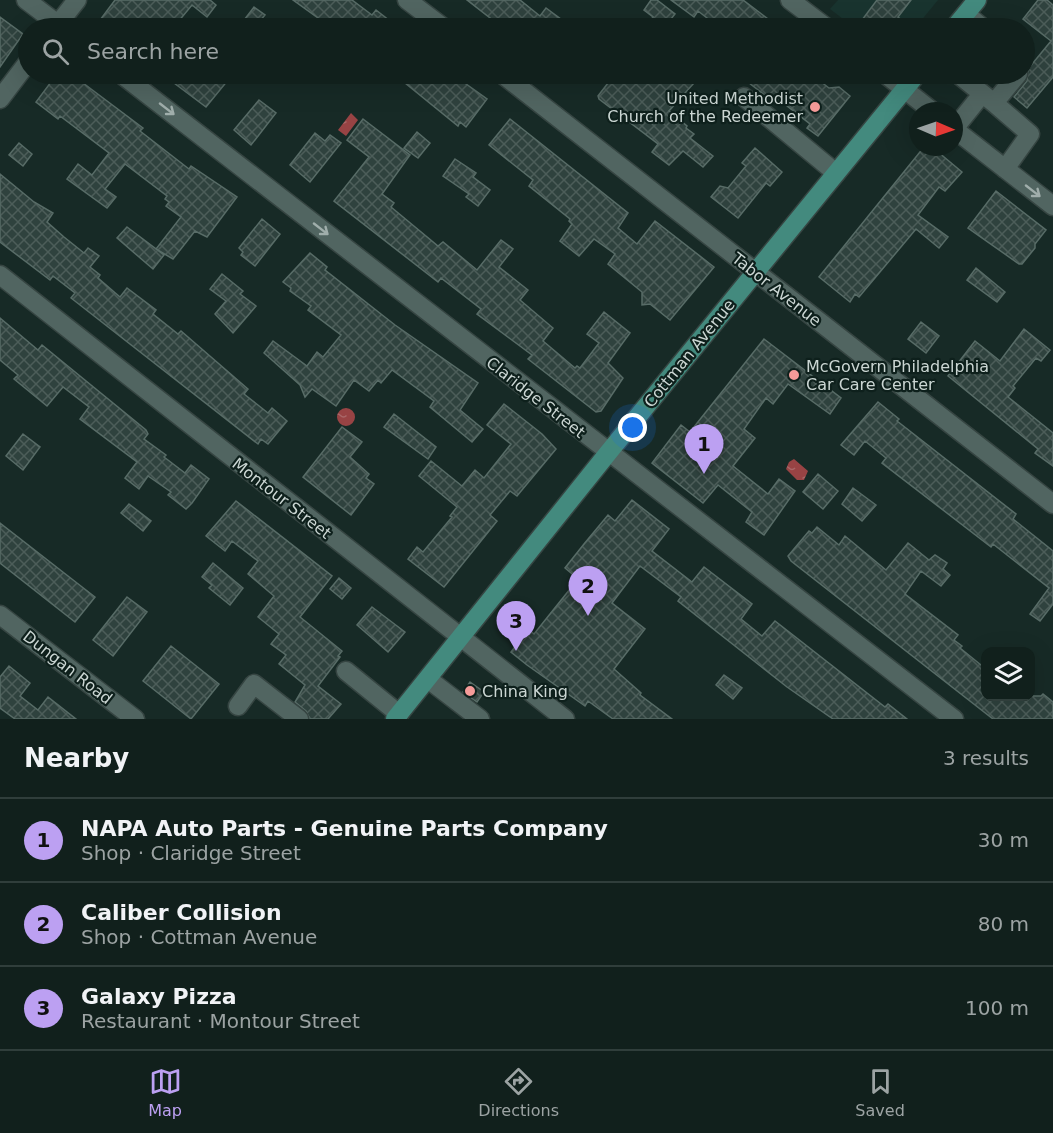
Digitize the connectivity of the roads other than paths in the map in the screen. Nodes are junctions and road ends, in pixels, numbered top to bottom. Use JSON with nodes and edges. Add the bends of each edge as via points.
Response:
{"nodes":[{"id":1,"x":26,"y":0,"type":"edge"},
{"id":2,"x":77,"y":0,"type":"edge"},
{"id":3,"x":407,"y":0,"type":"edge"},
{"id":4,"x":790,"y":0,"type":"edge"},
{"id":5,"x":47,"y":18,"type":"edge"},
{"id":6,"x":64,"y":18,"type":"edge"},
{"id":7,"x":431,"y":18,"type":"edge"},
{"id":8,"x":814,"y":18,"type":"edge"},
{"id":9,"x":18,"y":75,"type":"edge"},
{"id":10,"x":133,"y":84,"type":"edge"},
{"id":11,"x":515,"y":84,"type":"edge"},
{"id":12,"x":898,"y":84,"type":"edge"},
{"id":13,"x":909,"y":84,"type":"edge"},
{"id":14,"x":974,"y":84,"type":"edge"},
{"id":15,"x":1006,"y":84,"type":"edge"},
{"id":16,"x":905,"y":89,"type":"junction"},
{"id":17,"x":744,"y":97,"type":"dead end"},
{"id":18,"x":0,"y":99,"type":"edge"},
{"id":19,"x":988,"y":99,"type":"junction"},
{"id":20,"x":921,"y":102,"type":"edge"},
{"id":21,"x":963,"y":121,"type":"edge"},
{"id":22,"x":963,"y":136,"type":"edge"},
{"id":23,"x":1005,"y":169,"type":"junction"},
{"id":24,"x":836,"y":173,"type":"junction"},
{"id":25,"x":1053,"y":206,"type":"edge"},
{"id":26,"x":756,"y":272,"type":"junction"},
{"id":27,"x":0,"y":275,"type":"edge"},
{"id":28,"x":608,"y":453,"type":"junction"},
{"id":29,"x":1053,"y":504,"type":"edge"},
{"id":30,"x":0,"y":615,"type":"edge"},
{"id":31,"x":460,"y":639,"type":"junction"},
{"id":32,"x":346,"y":671,"type":"dead end"},
{"id":33,"x":428,"y":679,"type":"junction"},
{"id":34,"x":237,"y":706,"type":"dead end"},
{"id":35,"x":544,"y":713,"type":"edge"},
{"id":36,"x":397,"y":717,"type":"edge"},
{"id":37,"x":135,"y":719,"type":"edge"},
{"id":38,"x":298,"y":719,"type":"edge"},
{"id":39,"x":480,"y":719,"type":"edge"},
{"id":40,"x":565,"y":719,"type":"edge"},
{"id":41,"x":954,"y":719,"type":"edge"}],
"edges":[{"from":1,"to":5,"type":"street"},
{"from":2,"to":6,"type":"street"},
{"from":3,"to":7,"type":"street"},
{"from":4,"to":8,"type":"street"},
{"from":9,"to":18,"type":"street"},
{"from":10,"to":28,"type":"street","name":"Claridge Street","one_way":true},
{"from":11,"to":26,"type":"street","name":"Tabor Avenue"},
{"from":12,"to":16,"type":"street"},
{"from":13,"to":16,"type":"main road","name":"Cottman Avenue"},
{"from":14,"to":19,"type":"street"},
{"from":15,"to":19,"type":"street"},
{"from":16,"to":20,"type":"street"},
{"from":16,"to":24,"type":"main road","name":"Cottman Avenue"},
{"from":17,"to":24,"type":"street"},
{"from":19,"to":21,"type":"street"},
{"from":19,"to":23,"type":"street","via":[[1030,134]]},
{"from":22,"to":23,"type":"street"},
{"from":23,"to":25,"type":"street","one_way":true},
{"from":24,"to":26,"type":"main road","name":"Cottman Avenue"},
{"from":26,"to":28,"type":"main road","name":"Cottman Avenue"},
{"from":26,"to":29,"type":"street","name":"Tabor Avenue"},
{"from":27,"to":31,"type":"street","name":"Montour Street"},
{"from":28,"to":31,"type":"main road","name":"Cottman Avenue"},
{"from":28,"to":41,"type":"street","name":"Claridge Street"},
{"from":30,"to":37,"type":"street","name":"Dungan Road"},
{"from":31,"to":33,"type":"main road","name":"Cottman Avenue"},
{"from":31,"to":35,"type":"street","name":"Montour Street"},
{"from":32,"to":36,"type":"street"},
{"from":33,"to":36,"type":"main road","name":"Cottman Avenue"},
{"from":33,"to":39,"type":"street"},
{"from":34,"to":38,"type":"street","via":[[254,684]]},
{"from":35,"to":40,"type":"street","name":"Montour Street"}]}
